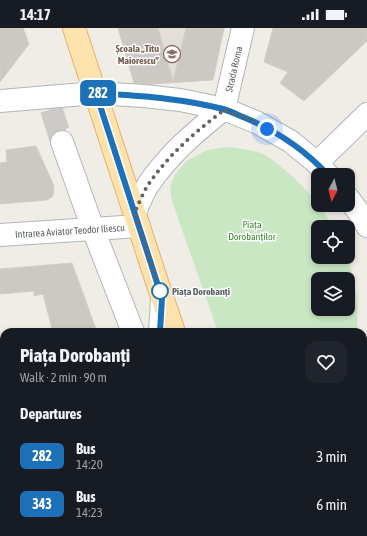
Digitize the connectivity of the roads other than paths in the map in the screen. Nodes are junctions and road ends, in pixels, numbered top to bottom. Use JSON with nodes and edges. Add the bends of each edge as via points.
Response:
{"nodes":[{"id":1,"x":74,"y":28,"type":"edge"},
{"id":2,"x":243,"y":28,"type":"edge"},
{"id":3,"x":96,"y":93,"type":"junction"},
{"id":4,"x":0,"y":100,"type":"edge"},
{"id":5,"x":224,"y":110,"type":"junction"},
{"id":6,"x":367,"y":114,"type":"edge"},
{"id":7,"x":62,"y":142,"type":"tunnel mouth"},
{"id":8,"x":322,"y":168,"type":"edge"},
{"id":9,"x":324,"y":168,"type":"edge"},
{"id":10,"x":355,"y":207,"type":"edge"},
{"id":11,"x":137,"y":219,"type":"junction"},
{"id":12,"x":367,"y":226,"type":"edge"},
{"id":13,"x":94,"y":229,"type":"junction"},
{"id":14,"x":0,"y":235,"type":"edge"},
{"id":15,"x":162,"y":298,"type":"junction"},
{"id":16,"x":131,"y":328,"type":"edge"},
{"id":17,"x":160,"y":328,"type":"edge"},
{"id":18,"x":173,"y":328,"type":"edge"}],
"edges":[{"from":1,"to":3,"type":"main road"},
{"from":2,"to":5,"type":"street","name":"Strada Roma"},
{"from":3,"to":4,"type":"street","via":[[52,103]]},
{"from":3,"to":5,"type":"street","via":[[180,100]]},
{"from":3,"to":11,"type":"main road"},
{"from":5,"to":8,"type":"street","via":[[256,122],[290,141]]},
{"from":5,"to":11,"type":"street","via":[[196,131],[164,164],[147,186]]},
{"from":6,"to":9,"type":"street"},
{"from":7,"to":13,"type":"street"},
{"from":10,"to":12,"type":"street"},
{"from":11,"to":13,"type":"street","name":"Intrarea Aviator Teodor Iliescu"},
{"from":11,"to":15,"type":"main road"},
{"from":13,"to":14,"type":"street","name":"Intrarea Aviator Teodor Iliescu"},
{"from":13,"to":16,"type":"street"},
{"from":15,"to":17,"type":"street"},
{"from":15,"to":18,"type":"main road"}]}
